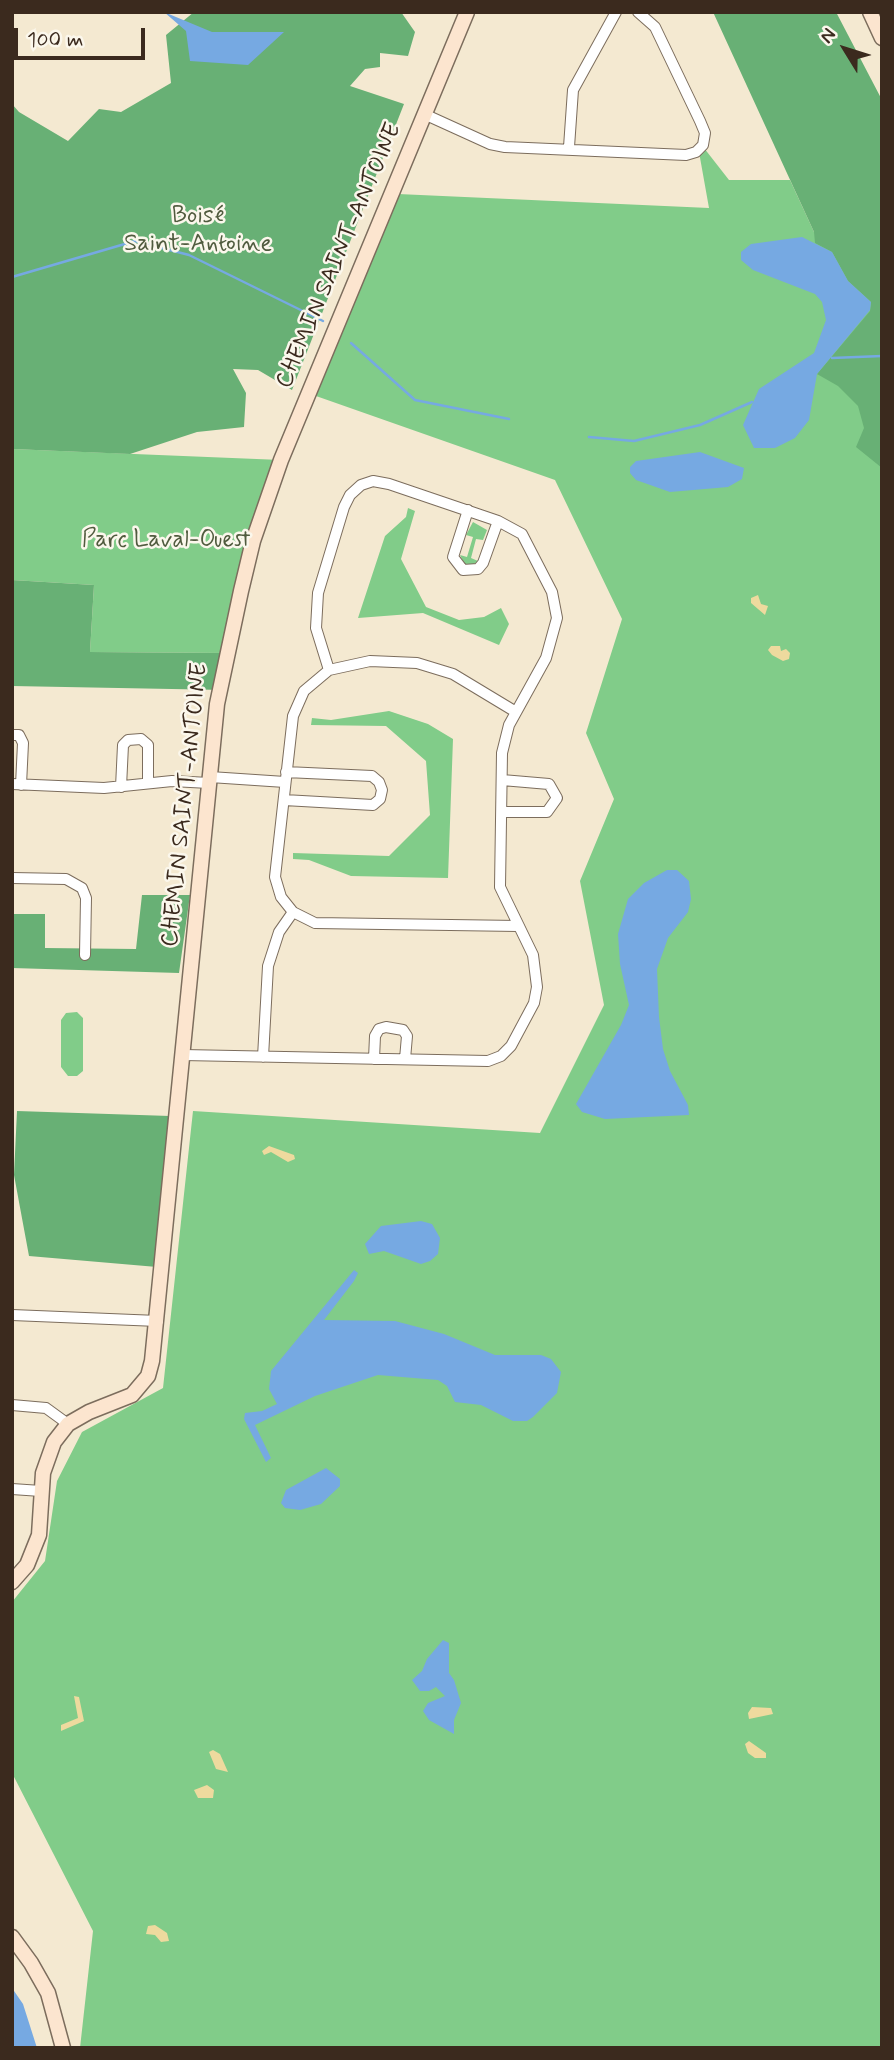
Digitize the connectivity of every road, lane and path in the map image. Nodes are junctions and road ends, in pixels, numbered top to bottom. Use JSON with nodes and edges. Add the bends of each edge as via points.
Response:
{"nodes":[{"id":1,"x":467,"y":12,"type":"edge"},
{"id":2,"x":616,"y":12,"type":"edge"},
{"id":3,"x":638,"y":12,"type":"edge"},
{"id":4,"x":870,"y":12,"type":"edge"},
{"id":5,"x":882,"y":38,"type":"edge"},
{"id":6,"x":424,"y":114,"type":"junction"},
{"id":7,"x":569,"y":147,"type":"junction"},
{"id":8,"x":468,"y":510,"type":"junction"},
{"id":9,"x":498,"y":521,"type":"junction"},
{"id":10,"x":329,"y":670,"type":"junction"},
{"id":11,"x":516,"y":712,"type":"junction"},
{"id":12,"x":12,"y":735,"type":"edge"},
{"id":13,"x":286,"y":777,"type":"junction"},
{"id":14,"x":210,"y":780,"type":"junction"},
{"id":15,"x":502,"y":780,"type":"junction"},
{"id":16,"x":148,"y":783,"type":"junction"},
{"id":17,"x":17,"y":785,"type":"edge"},
{"id":18,"x":121,"y":788,"type":"junction"},
{"id":19,"x":284,"y":800,"type":"junction"},
{"id":20,"x":502,"y":812,"type":"junction"},
{"id":21,"x":12,"y":878,"type":"edge"},
{"id":22,"x":293,"y":912,"type":"junction"},
{"id":23,"x":518,"y":926,"type":"junction"},
{"id":24,"x":85,"y":956,"type":"dead end"},
{"id":25,"x":183,"y":1055,"type":"junction"},
{"id":26,"x":263,"y":1057,"type":"junction"},
{"id":27,"x":374,"y":1059,"type":"junction"},
{"id":28,"x":405,"y":1059,"type":"junction"},
{"id":29,"x":12,"y":1315,"type":"edge"},
{"id":30,"x":158,"y":1321,"type":"junction"},
{"id":31,"x":12,"y":1405,"type":"edge"},
{"id":32,"x":68,"y":1424,"type":"junction"},
{"id":33,"x":12,"y":1489,"type":"edge"},
{"id":34,"x":41,"y":1490,"type":"junction"},
{"id":35,"x":12,"y":1582,"type":"edge"},
{"id":36,"x":12,"y":1937,"type":"edge"},
{"id":37,"x":63,"y":2048,"type":"edge"}],
"edges":[{"from":1,"to":6,"type":"street","name":"CHEMIN SAINT-ANTOINE"},
{"from":2,"to":7,"type":"street","via":[[573,90]]},
{"from":3,"to":7,"type":"street","via":[[655,27],[700,121],[703,145],[686,155]]},
{"from":4,"to":5,"type":"street"},
{"from":6,"to":7,"type":"street","via":[[490,144]]},
{"from":6,"to":14,"type":"street","name":"CHEMIN SAINT-ANTOINE","via":[[338,317],[253,541],[219,691]]},
{"from":8,"to":9,"type":"street"},
{"from":8,"to":9,"type":"street","via":[[453,557],[463,570],[478,569],[483,563]]},
{"from":8,"to":10,"type":"street","via":[[373,481],[350,495],[317,593],[316,628]]},
{"from":9,"to":11,"type":"street","via":[[522,534],[556,603],[547,658]]},
{"from":10,"to":11,"type":"street","via":[[370,661],[417,663],[453,674]]},
{"from":10,"to":13,"type":"street","via":[[298,702]]},
{"from":11,"to":15,"type":"street","via":[[504,738]]},
{"from":12,"to":17,"type":"street","via":[[23,743]]},
{"from":13,"to":14,"type":"street"},
{"from":13,"to":19,"type":"street"},
{"from":13,"to":19,"type":"street","via":[[372,776],[382,790],[373,805]]},
{"from":14,"to":16,"type":"street"},
{"from":14,"to":25,"type":"street","name":"CHEMIN SAINT-ANTOINE"},
{"from":15,"to":20,"type":"street"},
{"from":15,"to":20,"type":"street","via":[[549,784],[557,798],[547,812]]},
{"from":16,"to":18,"type":"street"},
{"from":16,"to":18,"type":"street","via":[[148,745],[141,739],[128,740],[123,745]]},
{"from":17,"to":18,"type":"street"},
{"from":19,"to":22,"type":"street","via":[[275,877],[281,897]]},
{"from":20,"to":23,"type":"street","via":[[499,887]]},
{"from":21,"to":24,"type":"street","via":[[66,879],[82,888],[86,898]]},
{"from":22,"to":23,"type":"street","via":[[315,923]]},
{"from":22,"to":26,"type":"street","via":[[279,932],[268,966]]},
{"from":23,"to":28,"type":"street","via":[[533,955],[537,987],[528,1019],[511,1046],[488,1061]]},
{"from":25,"to":26,"type":"street"},
{"from":25,"to":30,"type":"street","name":"CHEMIN SAINT-ANTOINE"},
{"from":26,"to":27,"type":"street"},
{"from":27,"to":28,"type":"street"},
{"from":27,"to":28,"type":"street","via":[[375,1036],[386,1027],[403,1030],[407,1036]]},
{"from":29,"to":30,"type":"street"},
{"from":30,"to":32,"type":"street","name":"CHEMIN SAINT-ANTOINE","via":[[148,1376],[139,1388]]},
{"from":31,"to":32,"type":"street","via":[[46,1408]]},
{"from":32,"to":34,"type":"street","via":[[47,1458]]},
{"from":33,"to":34,"type":"street"},
{"from":34,"to":35,"type":"street","via":[[34,1553]]},
{"from":36,"to":37,"type":"street","via":[[48,1993]]}]}
